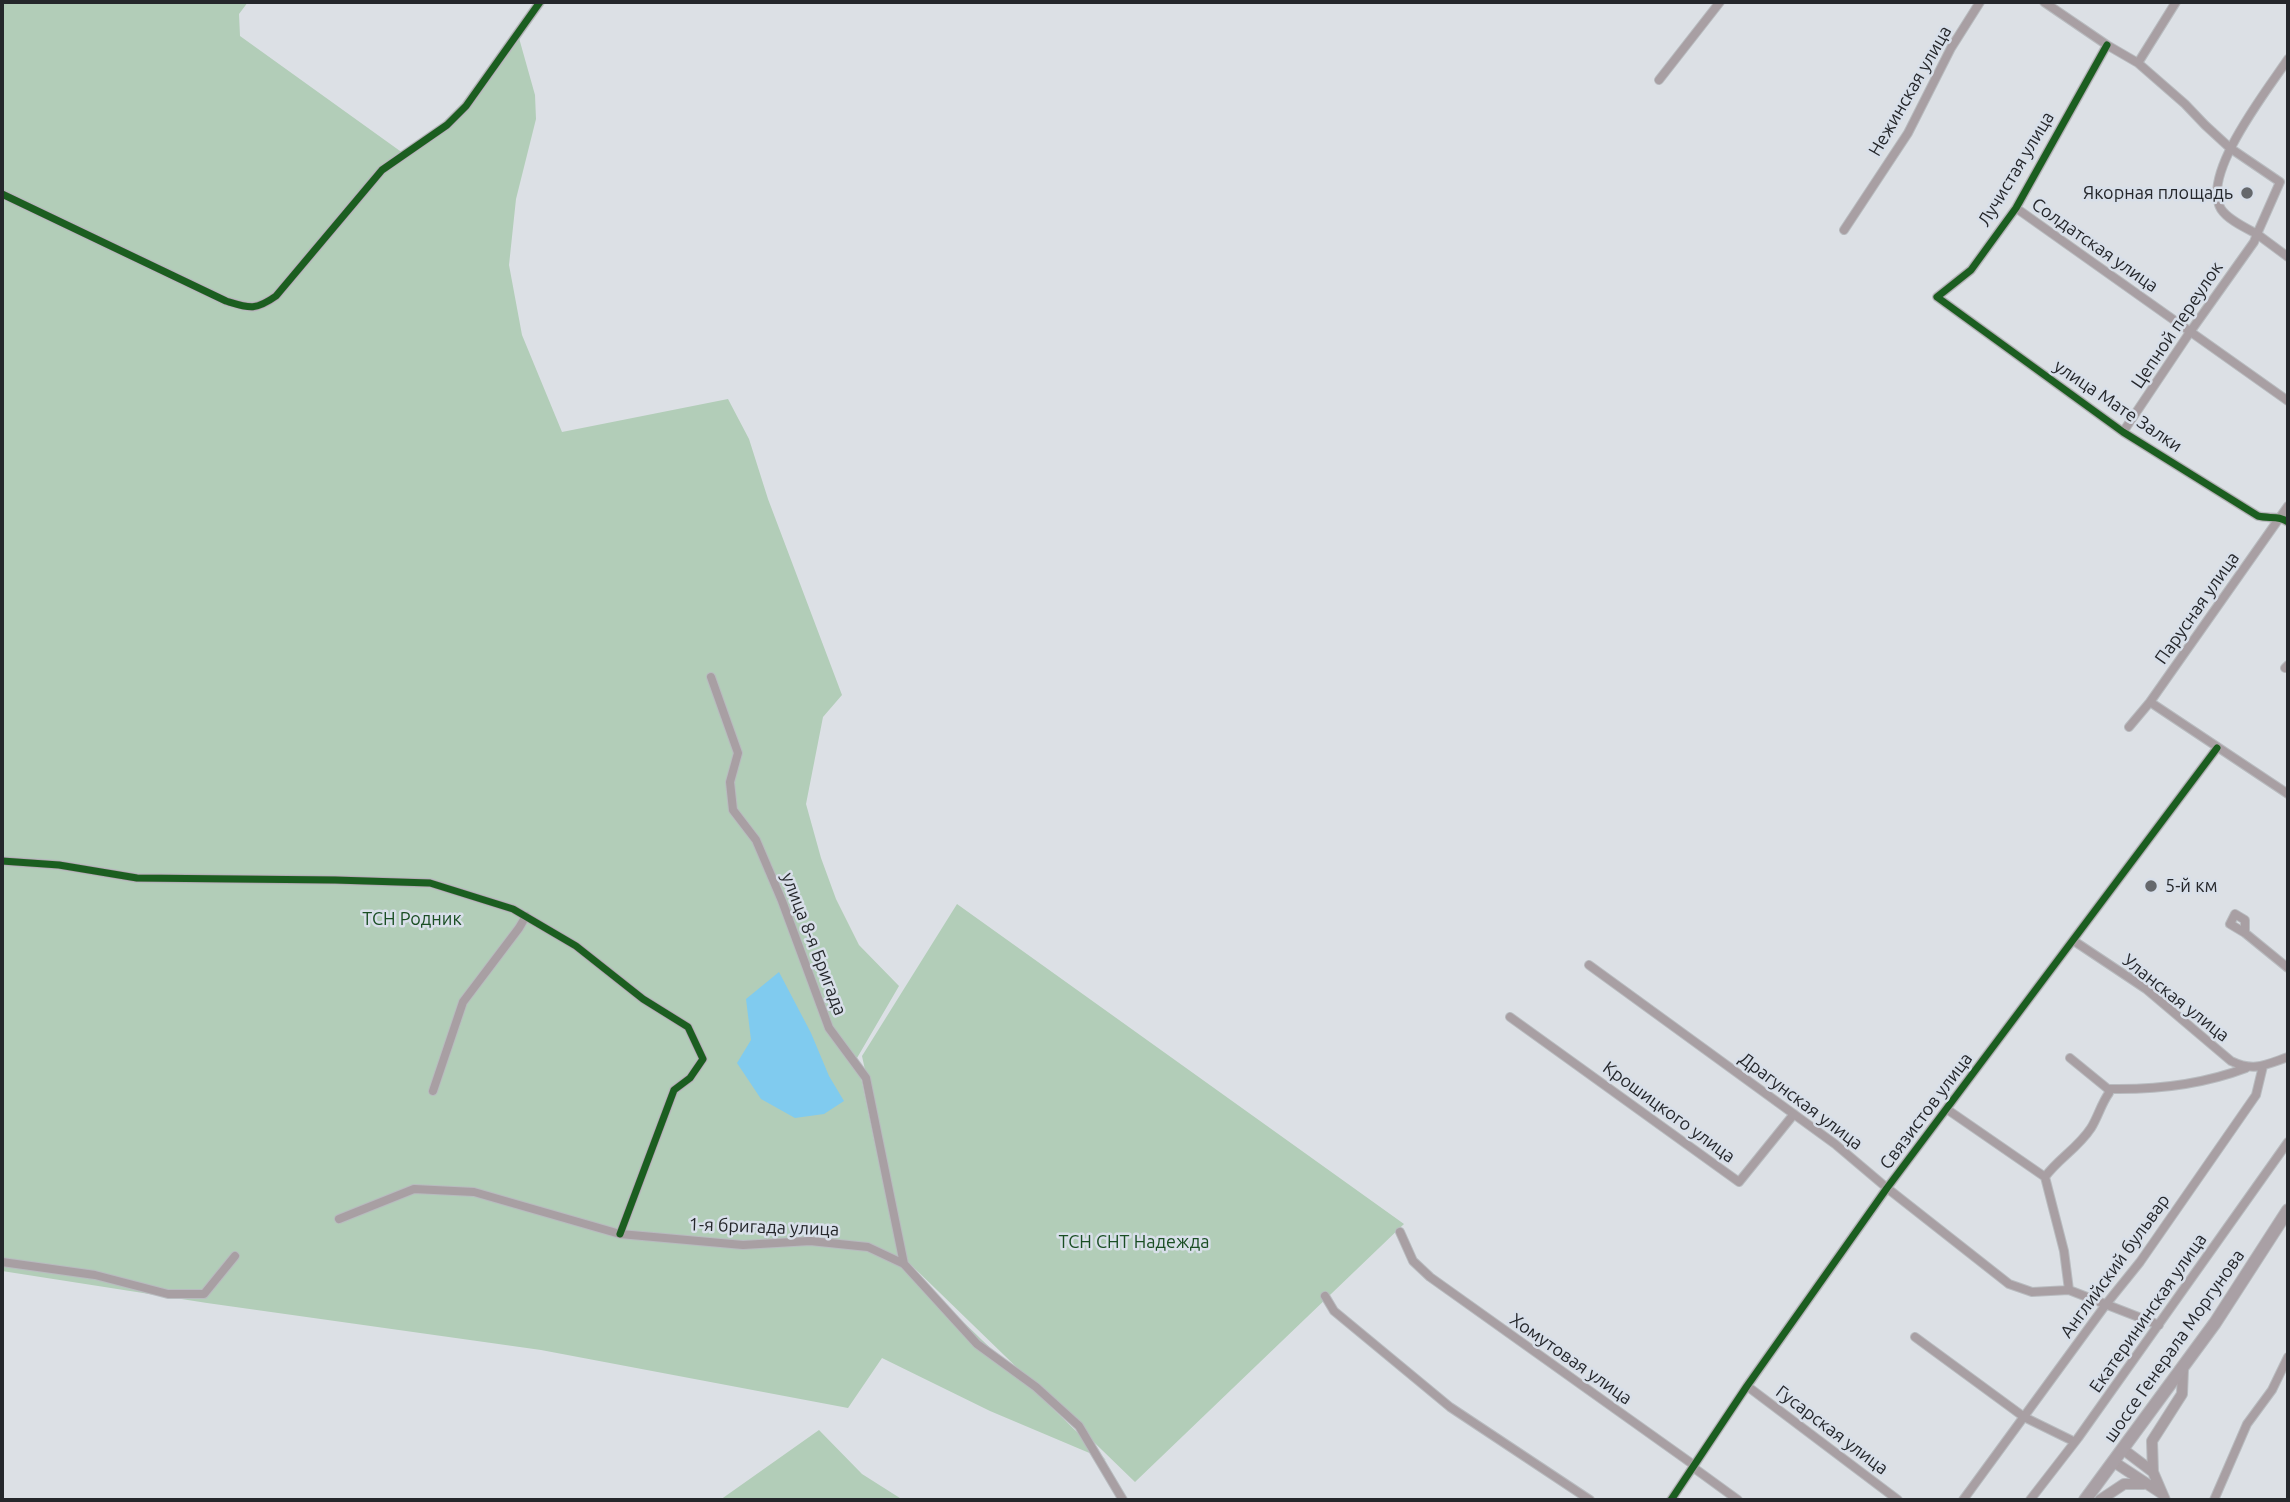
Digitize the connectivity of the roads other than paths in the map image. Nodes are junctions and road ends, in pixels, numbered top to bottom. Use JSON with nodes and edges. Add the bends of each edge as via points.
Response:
{"nodes":[{"id":1,"x":540,"y":2,"type":"edge"},
{"id":2,"x":1720,"y":2,"type":"edge"},
{"id":3,"x":1980,"y":2,"type":"edge"},
{"id":4,"x":2043,"y":2,"type":"edge"},
{"id":5,"x":2176,"y":2,"type":"edge"},
{"id":6,"x":2107,"y":45,"type":"junction"},
{"id":7,"x":2288,"y":59,"type":"edge"},
{"id":8,"x":2138,"y":63,"type":"junction"},
{"id":9,"x":1659,"y":79,"type":"dead end"},
{"id":10,"x":2230,"y":148,"type":"junction"},
{"id":11,"x":2284,"y":181,"type":"edge"},
{"id":12,"x":2,"y":194,"type":"edge"},
{"id":13,"x":2016,"y":208,"type":"junction"},
{"id":14,"x":1843,"y":230,"type":"dead end"},
{"id":15,"x":2257,"y":234,"type":"junction"},
{"id":16,"x":2288,"y":257,"type":"edge"},
{"id":17,"x":1937,"y":297,"type":"joint"},
{"id":18,"x":2190,"y":332,"type":"junction"},
{"id":19,"x":2288,"y":401,"type":"edge"},
{"id":20,"x":2123,"y":432,"type":"junction"},
{"id":21,"x":2288,"y":506,"type":"edge"},
{"id":22,"x":2285,"y":520,"type":"edge"},
{"id":23,"x":711,"y":677,"type":"dead end"},
{"id":24,"x":2150,"y":702,"type":"junction"},
{"id":25,"x":2129,"y":727,"type":"dead end"},
{"id":26,"x":2217,"y":748,"type":"junction"},
{"id":27,"x":2288,"y":794,"type":"edge"},
{"id":28,"x":2,"y":861,"type":"edge"},
{"id":29,"x":526,"y":916,"type":"junction"},
{"id":30,"x":2245,"y":933,"type":"dead end"},
{"id":31,"x":2074,"y":941,"type":"junction"},
{"id":32,"x":1589,"y":965,"type":"dead end"},
{"id":33,"x":2288,"y":968,"type":"edge"},
{"id":34,"x":1510,"y":1017,"type":"dead end"},
{"id":35,"x":2070,"y":1058,"type":"dead end"},
{"id":36,"x":2288,"y":1058,"type":"edge"},
{"id":37,"x":2263,"y":1066,"type":"junction"},
{"id":38,"x":2246,"y":1068,"type":"junction"},
{"id":39,"x":2108,"y":1089,"type":"junction"},
{"id":40,"x":433,"y":1091,"type":"dead end"},
{"id":41,"x":1948,"y":1110,"type":"junction"},
{"id":42,"x":1794,"y":1114,"type":"junction"},
{"id":43,"x":2288,"y":1142,"type":"edge"},
{"id":44,"x":2045,"y":1177,"type":"junction"},
{"id":45,"x":1887,"y":1188,"type":"junction"},
{"id":46,"x":2288,"y":1210,"type":"edge"},
{"id":47,"x":338,"y":1219,"type":"dead end"},
{"id":48,"x":1400,"y":1232,"type":"dead end"},
{"id":49,"x":620,"y":1234,"type":"junction"},
{"id":50,"x":234,"y":1256,"type":"dead end"},
{"id":51,"x":2,"y":1262,"type":"edge"},
{"id":52,"x":904,"y":1264,"type":"junction"},
{"id":53,"x":2070,"y":1290,"type":"junction"},
{"id":54,"x":1325,"y":1296,"type":"dead end"},
{"id":55,"x":2107,"y":1303,"type":"junction"},
{"id":56,"x":2159,"y":1325,"type":"junction"},
{"id":57,"x":1915,"y":1337,"type":"dead end"},
{"id":58,"x":2288,"y":1357,"type":"edge"},
{"id":59,"x":2183,"y":1369,"type":"junction"},
{"id":60,"x":1747,"y":1386,"type":"junction"},
{"id":61,"x":2024,"y":1417,"type":"junction"},
{"id":62,"x":2075,"y":1442,"type":"junction"},
{"id":63,"x":2124,"y":1450,"type":"junction"},
{"id":64,"x":2114,"y":1462,"type":"junction"},
{"id":65,"x":1694,"y":1468,"type":"junction"},
{"id":66,"x":2153,"y":1472,"type":"junction"},
{"id":67,"x":2144,"y":1483,"type":"junction"},
{"id":68,"x":2163,"y":1497,"type":"edge"},
{"id":69,"x":1123,"y":1500,"type":"edge"},
{"id":70,"x":1590,"y":1500,"type":"edge"},
{"id":71,"x":1671,"y":1500,"type":"edge"},
{"id":72,"x":1738,"y":1500,"type":"edge"},
{"id":73,"x":1898,"y":1500,"type":"edge"},
{"id":74,"x":1963,"y":1500,"type":"edge"},
{"id":75,"x":2030,"y":1500,"type":"edge"},
{"id":76,"x":2085,"y":1500,"type":"edge"},
{"id":77,"x":2100,"y":1500,"type":"edge"},
{"id":78,"x":2214,"y":1500,"type":"edge"}],
"edges":[{"from":1,"to":12,"type":"street","via":[[466,106],[383,170],[276,296],[262,306],[249,308],[226,301]]},
{"from":2,"to":9,"type":"street"},
{"from":3,"to":14,"type":"street","name":"Нежинская улица","via":[[1908,133]]},
{"from":4,"to":6,"type":"street"},
{"from":5,"to":8,"type":"street"},
{"from":6,"to":8,"type":"street"},
{"from":6,"to":13,"type":"street","name":"Лучистая улица"},
{"from":7,"to":10,"type":"street"},
{"from":8,"to":10,"type":"street"},
{"from":10,"to":11,"type":"street"},
{"from":10,"to":15,"type":"street","via":[[2217,183],[2219,207]]},
{"from":11,"to":15,"type":"street"},
{"from":13,"to":17,"type":"street","name":"Лучистая улица","via":[[1971,270]]},
{"from":13,"to":18,"type":"street","name":"Солдатская улица"},
{"from":15,"to":16,"type":"street"},
{"from":15,"to":18,"type":"street","name":"Цепной переулок"},
{"from":17,"to":20,"type":"street","name":"улица Мате Залки"},
{"from":18,"to":19,"type":"street","name":"Солдатская улица"},
{"from":18,"to":20,"type":"street","name":"Цепной переулок"},
{"from":20,"to":22,"type":"street","name":"улица Мате Залки","via":[[2258,516]]},
{"from":21,"to":22,"type":"street","name":"Парусная улица"},
{"from":22,"to":24,"type":"street","name":"Парусная улица"},
{"from":23,"to":52,"type":"street","name":"улица 8-я Бригада","via":[[738,753],[730,782],[733,810],[756,840],[829,1028],[866,1078]]},
{"from":24,"to":25,"type":"street","name":"Парусная улица"},
{"from":24,"to":26,"type":"street"},
{"from":26,"to":27,"type":"street"},
{"from":26,"to":31,"type":"street","name":"Связистов улица"},
{"from":28,"to":29,"type":"street","via":[[59,864],[137,878],[430,883]]},
{"from":29,"to":40,"type":"street","via":[[463,1002]]},
{"from":29,"to":49,"type":"street","via":[[576,946],[643,999],[688,1027],[703,1059],[674,1090]]},
{"from":30,"to":33,"type":"street"},
{"from":31,"to":38,"type":"street","name":"Уланская улица","via":[[2146,989],[2231,1061]]},
{"from":31,"to":41,"type":"street","name":"Связистов улица"},
{"from":32,"to":42,"type":"street","name":"Драгунская улица"},
{"from":34,"to":42,"type":"street","name":"Крошицкого улица","via":[[1739,1182]]},
{"from":35,"to":39,"type":"street"},
{"from":36,"to":37,"type":"street"},
{"from":37,"to":38,"type":"street"},
{"from":37,"to":55,"type":"street","name":"Английский бульвар","via":[[2256,1095]]},
{"from":38,"to":39,"type":"street","via":[[2163,1088]]},
{"from":39,"to":44,"type":"street","via":[[2091,1128]]},
{"from":41,"to":44,"type":"street"},
{"from":41,"to":45,"type":"street","name":"Связистов улица"},
{"from":42,"to":45,"type":"street","name":"Драгунская улица"},
{"from":43,"to":56,"type":"street","name":"Екатерининская улица"},
{"from":44,"to":53,"type":"street"},
{"from":45,"to":53,"type":"street","name":"Драгунская улица","via":[[2009,1284],[2032,1292]]},
{"from":45,"to":60,"type":"street","name":"Связистов улица"},
{"from":46,"to":59,"type":"main road","name":"шоссе Генерала Моргунова"},
{"from":47,"to":49,"type":"street","name":"1-я бригада улица","via":[[414,1189],[474,1192]]},
{"from":48,"to":65,"type":"street","name":"Хомутовая улица","via":[[1413,1261],[1430,1277]]},
{"from":49,"to":52,"type":"street","name":"1-я бригада улица","via":[[743,1245],[810,1241],[868,1247]]},
{"from":50,"to":51,"type":"street","via":[[204,1294],[168,1294],[95,1275]]},
{"from":52,"to":69,"type":"street","via":[[978,1344],[1079,1426]]},
{"from":53,"to":55,"type":"street","name":"Драгунская улица"},
{"from":54,"to":70,"type":"street","via":[[1334,1311],[1450,1407]]},
{"from":55,"to":56,"type":"street","name":"Драгунская улица"},
{"from":55,"to":61,"type":"street","name":"Английский бульвар"},
{"from":56,"to":62,"type":"street","name":"Екатерининская улица"},
{"from":57,"to":61,"type":"street"},
{"from":58,"to":78,"type":"street","via":[[2272,1390],[2247,1424]]},
{"from":59,"to":63,"type":"main road","name":"шоссе Генерала Моргунова"},
{"from":59,"to":66,"type":"street","via":[[2182,1394],[2152,1441]]},
{"from":60,"to":65,"type":"street","name":"Связистов улица"},
{"from":60,"to":73,"type":"street","name":"Гусарская улица"},
{"from":61,"to":62,"type":"street"},
{"from":61,"to":74,"type":"street","name":"Английский бульвар"},
{"from":62,"to":75,"type":"street","name":"Екатерининская улица"},
{"from":63,"to":64,"type":"main road","name":"шоссе Генерала Моргунова"},
{"from":63,"to":66,"type":"street"},
{"from":64,"to":67,"type":"street"},
{"from":64,"to":76,"type":"main road","name":"шоссе Генерала Моргунова"},
{"from":65,"to":71,"type":"street","name":"Связистов улица"},
{"from":65,"to":72,"type":"street","name":"Хомутовая улица"},
{"from":66,"to":68,"type":"street"},
{"from":67,"to":68,"type":"street"},
{"from":67,"to":77,"type":"street","via":[[2124,1484]]}]}
